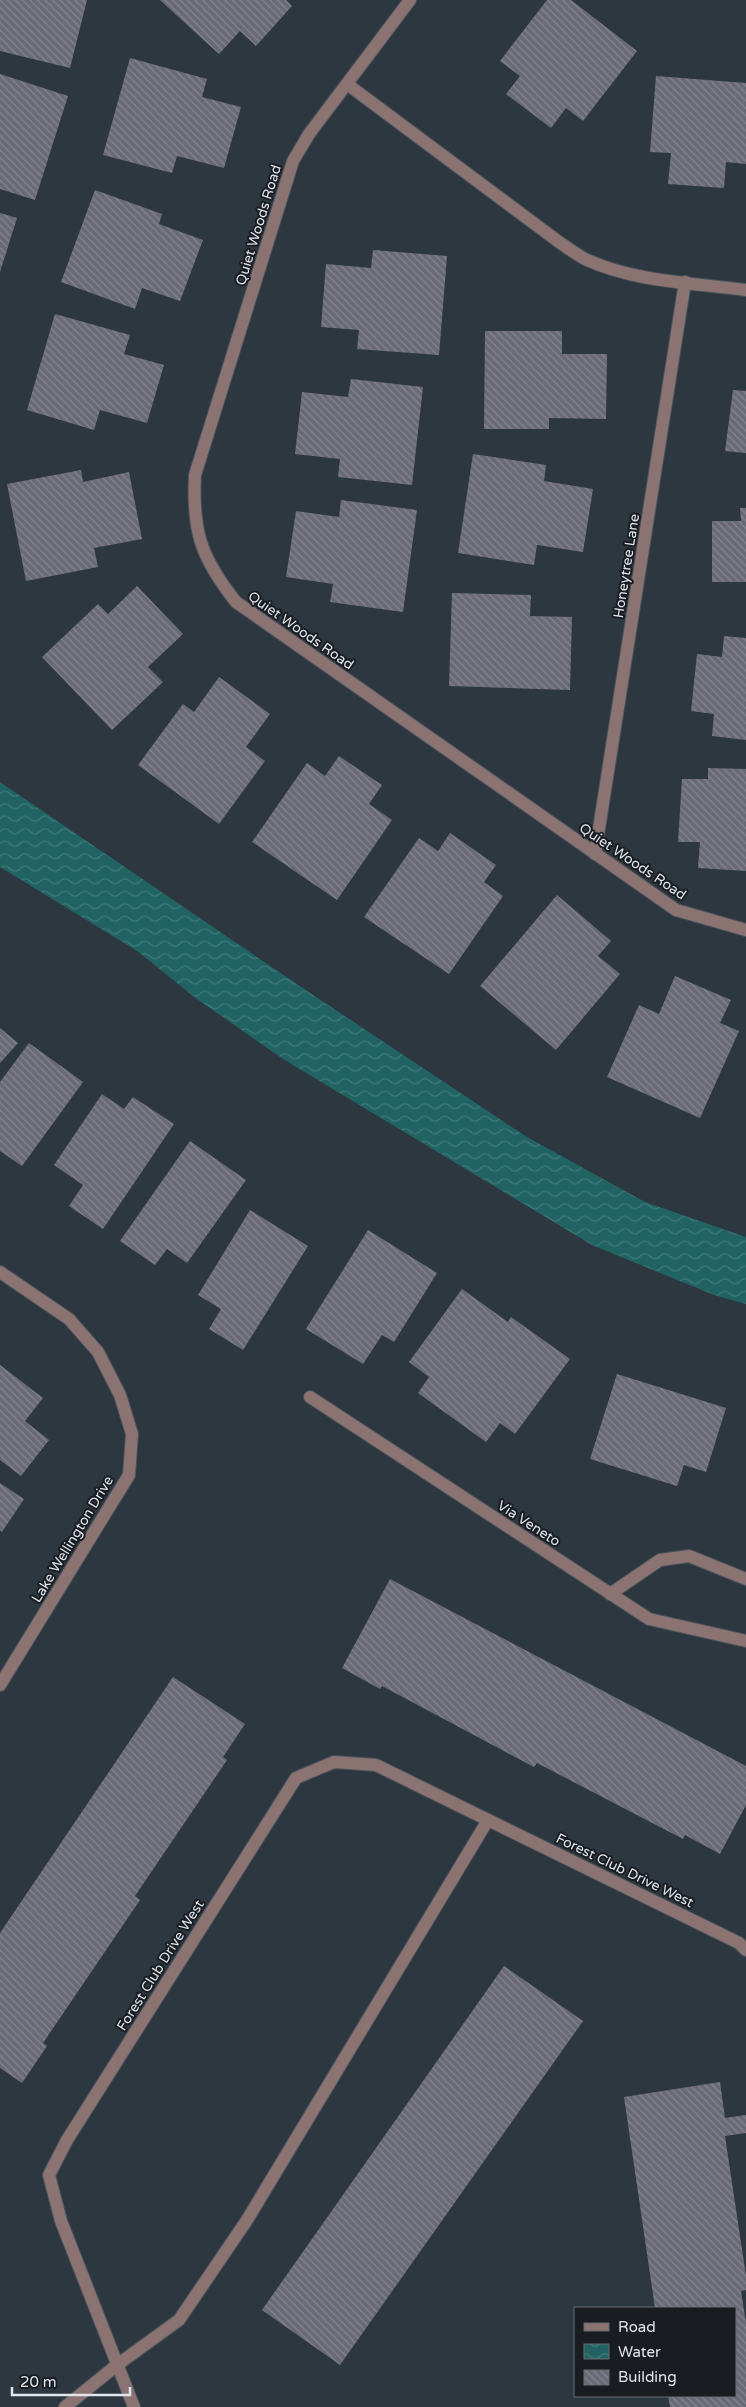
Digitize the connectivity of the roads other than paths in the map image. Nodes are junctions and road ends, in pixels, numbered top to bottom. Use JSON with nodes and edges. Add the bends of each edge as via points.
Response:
{"nodes":[{"id":1,"x":410,"y":0,"type":"edge"},
{"id":2,"x":347,"y":84,"type":"junction"},
{"id":3,"x":685,"y":282,"type":"junction"},
{"id":4,"x":746,"y":290,"type":"edge"},
{"id":5,"x":595,"y":854,"type":"junction"},
{"id":6,"x":746,"y":930,"type":"edge"},
{"id":7,"x":0,"y":1272,"type":"edge"},
{"id":8,"x":310,"y":1398,"type":"dead end"},
{"id":9,"x":746,"y":1579,"type":"edge"},
{"id":10,"x":610,"y":1594,"type":"junction"},
{"id":11,"x":746,"y":1641,"type":"edge"},
{"id":12,"x":0,"y":1685,"type":"edge"},
{"id":13,"x":488,"y":1820,"type":"junction"},
{"id":14,"x":746,"y":1950,"type":"edge"},
{"id":15,"x":117,"y":2365,"type":"junction"},
{"id":16,"x":65,"y":2407,"type":"edge"},
{"id":17,"x":134,"y":2407,"type":"edge"}],
"edges":[{"from":1,"to":2,"type":"street","name":"Quiet Woods Road"},
{"from":2,"to":3,"type":"street","via":[[584,258],[612,269]]},
{"from":2,"to":5,"type":"street","name":"Quiet Woods Road","via":[[309,134],[294,161],[195,475],[196,530],[219,580],[236,602]]},
{"from":3,"to":4,"type":"street"},
{"from":3,"to":5,"type":"street","name":"Honeytree Lane"},
{"from":5,"to":6,"type":"street","name":"Quiet Woods Road","via":[[676,910]]},
{"from":7,"to":12,"type":"street","name":"Lake Wellington Drive","via":[[69,1319],[98,1352],[120,1395],[132,1434],[129,1475]]},
{"from":8,"to":10,"type":"street","name":"Via Veneto"},
{"from":9,"to":10,"type":"street","via":[[690,1556],[660,1560]]},
{"from":10,"to":11,"type":"street","name":"Via Veneto","via":[[649,1619]]},
{"from":13,"to":14,"type":"street","name":"Forest Club Drive West","via":[[739,1943]]},
{"from":13,"to":15,"type":"street","via":[[242,2228],[179,2320]]},
{"from":13,"to":15,"type":"street","name":"Forest Club Drive West","via":[[376,1765],[334,1762],[296,1778],[67,2140],[50,2175],[61,2222]]},
{"from":15,"to":16,"type":"street"},
{"from":15,"to":17,"type":"street","name":"Forest Club Drive West"}]}
